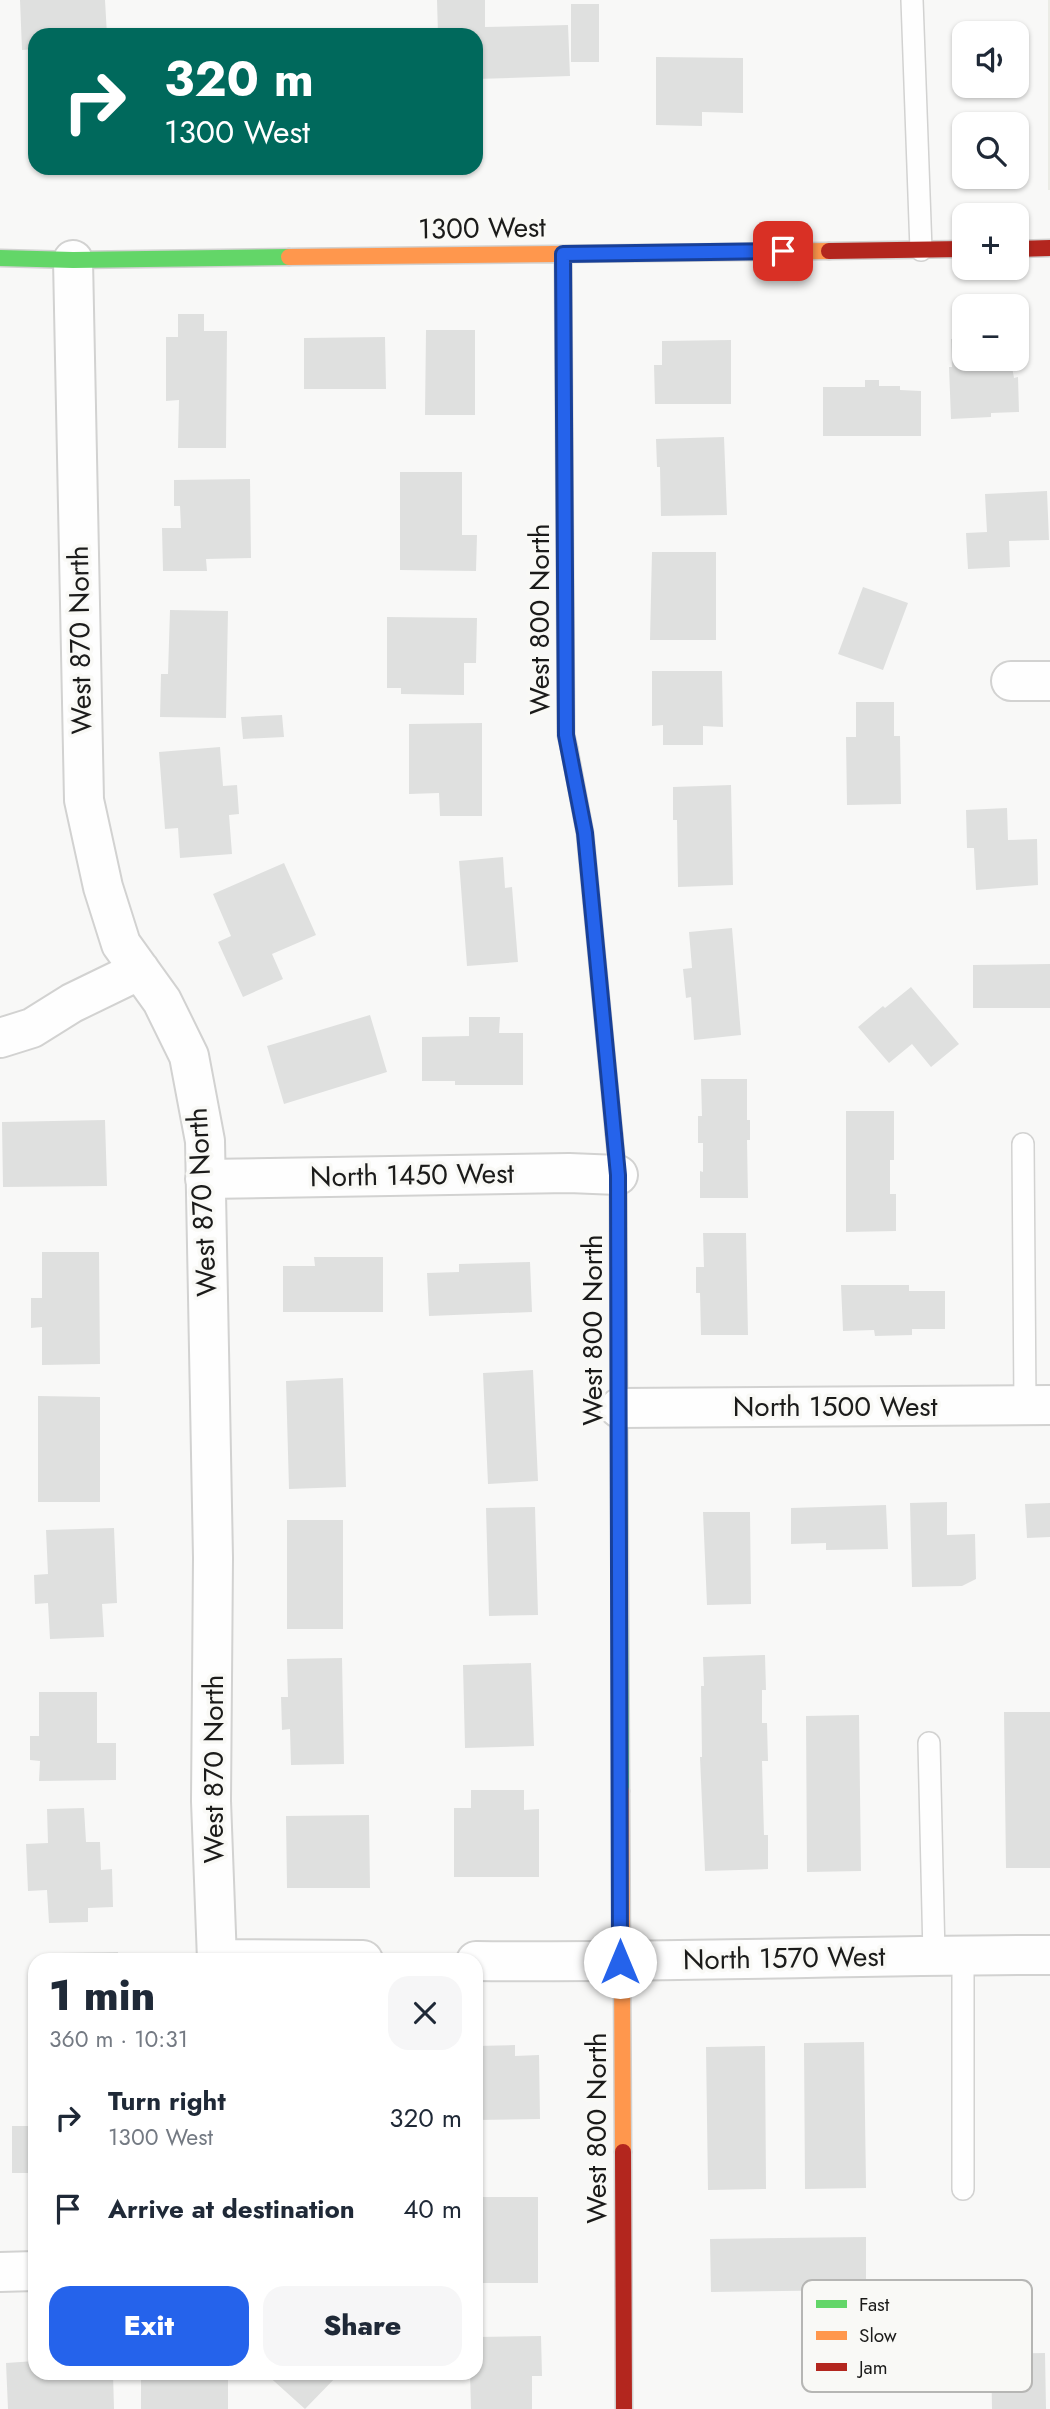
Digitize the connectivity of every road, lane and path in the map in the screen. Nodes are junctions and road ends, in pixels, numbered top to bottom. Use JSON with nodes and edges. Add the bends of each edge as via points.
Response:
{"nodes":[{"id":1,"x":912,"y":0,"type":"edge"},
{"id":2,"x":1029,"y":248,"type":"edge"},
{"id":3,"x":1050,"y":248,"type":"edge"},
{"id":4,"x":952,"y":249,"type":"edge"},
{"id":5,"x":921,"y":250,"type":"junction"},
{"id":6,"x":563,"y":254,"type":"junction"},
{"id":7,"x":0,"y":258,"type":"edge"},
{"id":8,"x":72,"y":260,"type":"junction"},
{"id":9,"x":1011,"y":681,"type":"dead end"},
{"id":10,"x":1050,"y":681,"type":"edge"},
{"id":11,"x":140,"y":970,"type":"junction"},
{"id":12,"x":0,"y":1038,"type":"edge"},
{"id":13,"x":1023,"y":1144,"type":"dead end"},
{"id":14,"x":618,"y":1175,"type":"junction"},
{"id":15,"x":205,"y":1179,"type":"junction"},
{"id":16,"x":1038,"y":1405,"type":"edge"},
{"id":17,"x":619,"y":1408,"type":"junction"},
{"id":18,"x":929,"y":1743,"type":"dead end"},
{"id":19,"x":217,"y":1953,"type":"edge"},
{"id":20,"x":948,"y":1955,"type":"junction"},
{"id":21,"x":1050,"y":1955,"type":"edge"},
{"id":22,"x":483,"y":1961,"type":"edge"},
{"id":23,"x":620,"y":1962,"type":"junction"},
{"id":24,"x":963,"y":2189,"type":"dead end"},
{"id":25,"x":0,"y":2272,"type":"edge"},
{"id":26,"x":28,"y":2272,"type":"edge"},
{"id":27,"x":624,"y":2409,"type":"edge"}],
"edges":[{"from":1,"to":5,"type":"lane"},
{"from":2,"to":3,"type":"street"},
{"from":4,"to":5,"type":"street","name":"1300 West"},
{"from":5,"to":6,"type":"street","name":"1300 West"},
{"from":6,"to":8,"type":"street","name":"1300 West"},
{"from":6,"to":14,"type":"street","name":"West 800 North","via":[[566,735],[585,833]]},
{"from":7,"to":8,"type":"street","name":"1300 West"},
{"from":8,"to":11,"type":"street","name":"West 870 North","via":[[84,800],[121,944]]},
{"from":9,"to":10,"type":"street"},
{"from":11,"to":12,"type":"street","via":[[32,1028]]},
{"from":11,"to":15,"type":"street","name":"West 870 North","via":[[190,1056],[205,1142]]},
{"from":13,"to":16,"type":"lane"},
{"from":14,"to":15,"type":"street","name":"North 1450 West"},
{"from":14,"to":17,"type":"street","name":"West 800 North"},
{"from":15,"to":19,"type":"street","name":"West 870 North"},
{"from":16,"to":17,"type":"street","name":"North 1500 West"},
{"from":17,"to":23,"type":"street","name":"West 800 North"},
{"from":18,"to":20,"type":"lane"},
{"from":20,"to":21,"type":"street","name":"North 1570 West"},
{"from":20,"to":23,"type":"street","name":"North 1570 West"},
{"from":20,"to":24,"type":"lane"},
{"from":22,"to":23,"type":"street","name":"North 1570 West"},
{"from":23,"to":27,"type":"street","name":"West 800 North"},
{"from":25,"to":26,"type":"street"}]}
